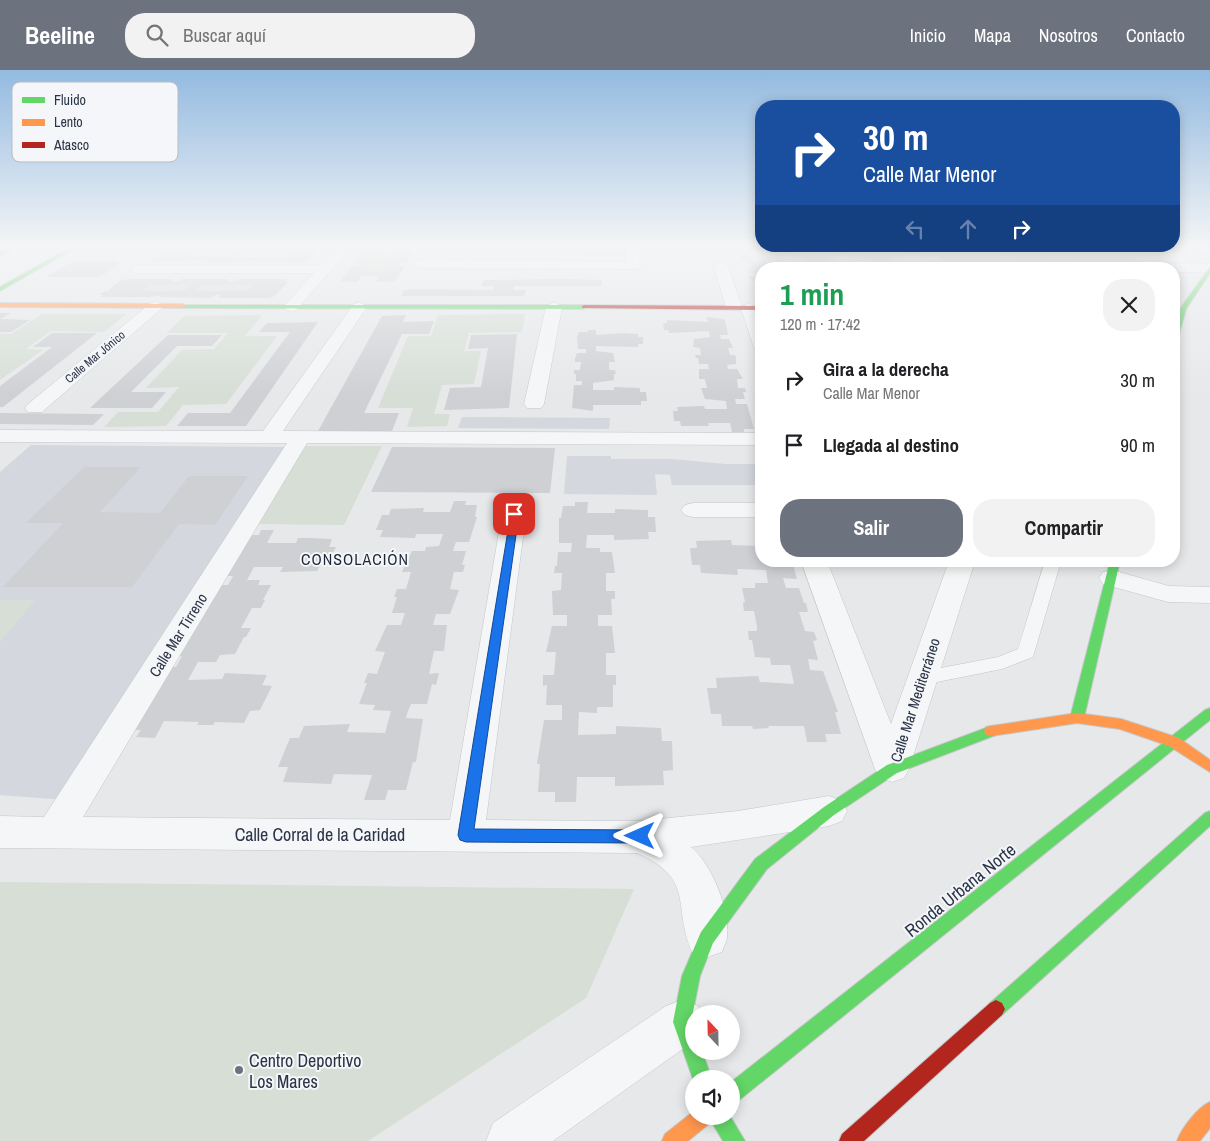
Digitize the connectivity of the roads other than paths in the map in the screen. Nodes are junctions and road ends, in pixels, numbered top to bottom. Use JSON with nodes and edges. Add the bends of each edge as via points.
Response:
{"nodes":[{"id":1,"x":301,"y":296,"type":"edge"},
{"id":2,"x":740,"y":296,"type":"edge"},
{"id":3,"x":1189,"y":296,"type":"edge"},
{"id":4,"x":0,"y":306,"type":"edge"},
{"id":5,"x":156,"y":306,"type":"junction"},
{"id":6,"x":291,"y":307,"type":"junction"},
{"id":7,"x":359,"y":307,"type":"junction"},
{"id":8,"x":554,"y":307,"type":"junction"},
{"id":9,"x":1180,"y":307,"type":"edge"},
{"id":10,"x":748,"y":308,"type":"edge"},
{"id":11,"x":755,"y":328,"type":"edge"},
{"id":12,"x":534,"y":404,"type":"dead end"},
{"id":13,"x":34,"y":408,"type":"dead end"},
{"id":14,"x":0,"y":436,"type":"edge"},
{"id":15,"x":269,"y":437,"type":"junction"},
{"id":16,"x":302,"y":437,"type":"junction"},
{"id":17,"x":755,"y":438,"type":"edge"},
{"id":18,"x":693,"y":510,"type":"dead end"},
{"id":19,"x":755,"y":510,"type":"edge"},
{"id":20,"x":514,"y":514,"type":"dead end"},
{"id":21,"x":816,"y":567,"type":"edge"},
{"id":22,"x":960,"y":567,"type":"edge"},
{"id":23,"x":1051,"y":567,"type":"edge"},
{"id":24,"x":1114,"y":569,"type":"edge"},
{"id":25,"x":1210,"y":595,"type":"edge"},
{"id":26,"x":922,"y":678,"type":"junction"},
{"id":27,"x":1210,"y":713,"type":"edge"},
{"id":28,"x":1077,"y":718,"type":"junction"},
{"id":29,"x":1174,"y":742,"type":"junction"},
{"id":30,"x":1210,"y":768,"type":"edge"},
{"id":31,"x":892,"y":770,"type":"junction"},
{"id":32,"x":829,"y":811,"type":"junction"},
{"id":33,"x":1210,"y":817,"type":"edge"},
{"id":34,"x":0,"y":832,"type":"edge"},
{"id":35,"x":54,"y":832,"type":"junction"},
{"id":36,"x":466,"y":835,"type":"junction"},
{"id":37,"x":640,"y":836,"type":"junction"},
{"id":38,"x":707,"y":938,"type":"junction"},
{"id":39,"x":682,"y":1022,"type":"junction"},
{"id":40,"x":699,"y":1070,"type":"edge"},
{"id":41,"x":740,"y":1087,"type":"edge"},
{"id":42,"x":1210,"y":1112,"type":"edge"},
{"id":43,"x":692,"y":1125,"type":"edge"},
{"id":44,"x":724,"y":1125,"type":"edge"},
{"id":45,"x":511,"y":1141,"type":"edge"},
{"id":46,"x":672,"y":1141,"type":"edge"},
{"id":47,"x":735,"y":1141,"type":"edge"},
{"id":48,"x":849,"y":1141,"type":"edge"},
{"id":49,"x":1187,"y":1141,"type":"edge"}],
"edges":[{"from":1,"to":6,"type":"street"},
{"from":2,"to":10,"type":"street"},
{"from":3,"to":9,"type":"street"},
{"from":4,"to":5,"type":"street"},
{"from":5,"to":6,"type":"street"},
{"from":5,"to":13,"type":"street","name":"Calle Mar Jónico"},
{"from":6,"to":7,"type":"street"},
{"from":7,"to":8,"type":"street"},
{"from":7,"to":15,"type":"street"},
{"from":8,"to":10,"type":"street"},
{"from":8,"to":12,"type":"street"},
{"from":10,"to":11,"type":"street"},
{"from":14,"to":15,"type":"street"},
{"from":15,"to":16,"type":"street"},
{"from":16,"to":17,"type":"street"},
{"from":16,"to":35,"type":"street","name":"Calle Mar Tirreno"},
{"from":18,"to":19,"type":"street"},
{"from":20,"to":36,"type":"street"},
{"from":21,"to":31,"type":"street","name":"Calle Mar Mediterráneo"},
{"from":22,"to":26,"type":"street","name":"Calle Mar Mediterráneo"},
{"from":23,"to":26,"type":"lane","via":[[1026,653],[1002,663]]},
{"from":24,"to":25,"type":"street","via":[[1168,594]]},
{"from":24,"to":28,"type":"street"},
{"from":26,"to":31,"type":"street","name":"Calle Mar Mediterráneo"},
{"from":27,"to":29,"type":"street","name":"Ronda Urbana Norte"},
{"from":28,"to":29,"type":"street","via":[[1121,724]]},
{"from":28,"to":31,"type":"street","via":[[984,732]]},
{"from":29,"to":30,"type":"street"},
{"from":29,"to":41,"type":"street","name":"Ronda Urbana Norte"},
{"from":31,"to":32,"type":"street"},
{"from":32,"to":37,"type":"street","name":"Calle Corral de la Caridad","via":[[738,826]]},
{"from":32,"to":38,"type":"street","via":[[762,864]]},
{"from":33,"to":48,"type":"street"},
{"from":34,"to":35,"type":"street","name":"Calle Corral de la Caridad"},
{"from":35,"to":36,"type":"street","name":"Calle Corral de la Caridad"},
{"from":36,"to":37,"type":"street","name":"Calle Corral de la Caridad"},
{"from":37,"to":38,"type":"street","name":"Calle Corral de la Caridad","via":[[675,855],[697,881]]},
{"from":38,"to":39,"type":"street","via":[[691,976]]},
{"from":39,"to":40,"type":"street"},
{"from":39,"to":45,"type":"street"},
{"from":42,"to":49,"type":"street"},
{"from":43,"to":46,"type":"street"},
{"from":44,"to":47,"type":"street"}]}
